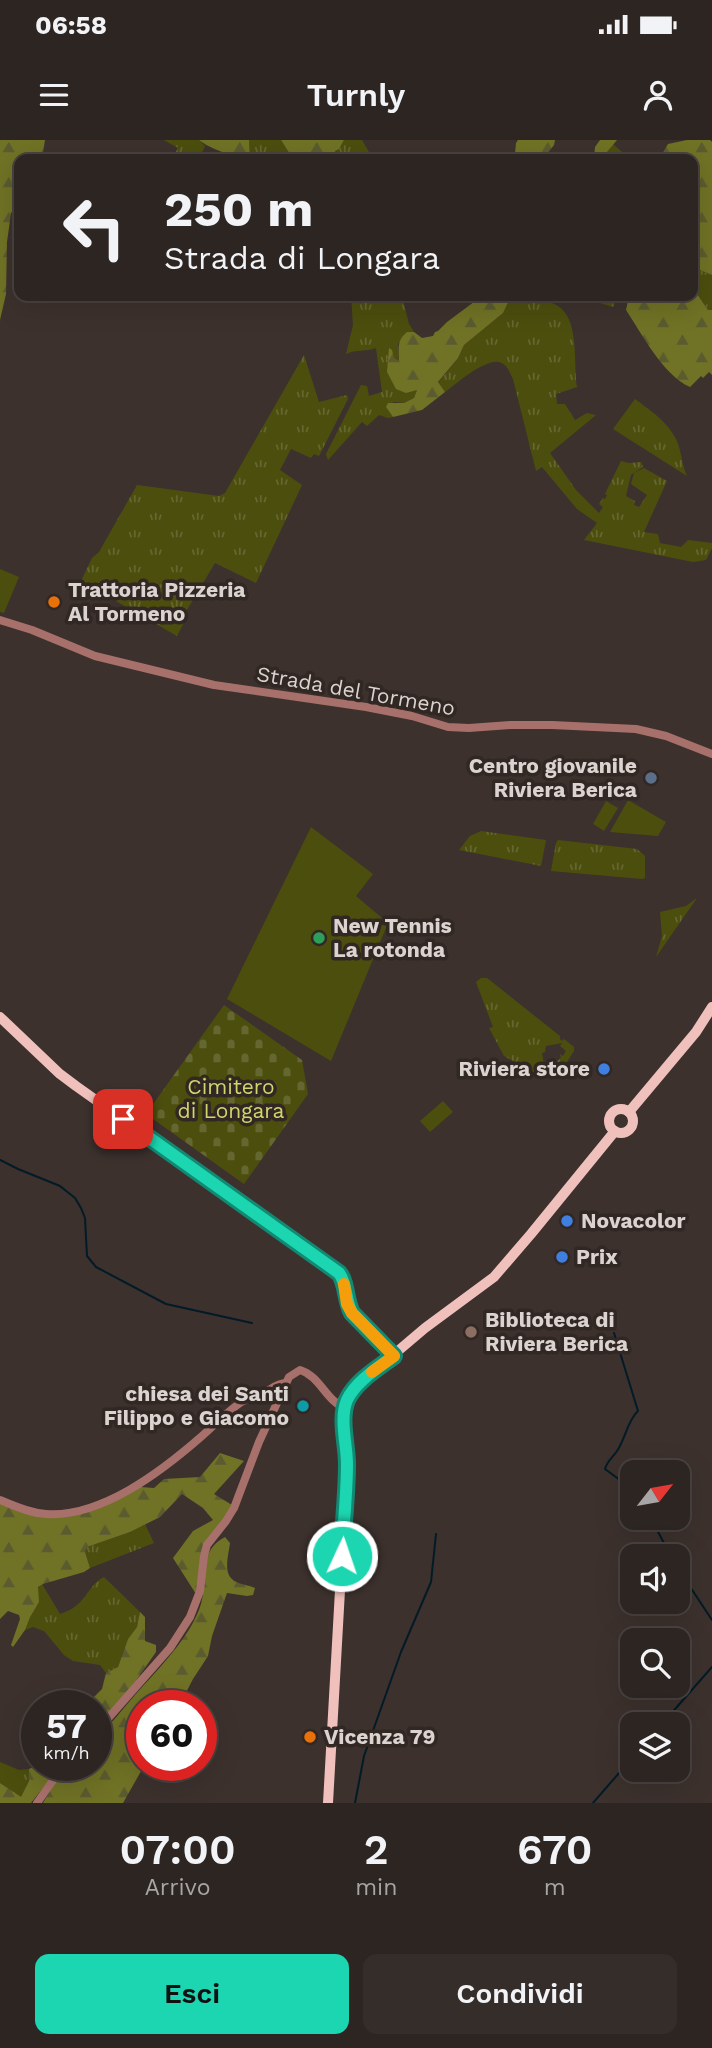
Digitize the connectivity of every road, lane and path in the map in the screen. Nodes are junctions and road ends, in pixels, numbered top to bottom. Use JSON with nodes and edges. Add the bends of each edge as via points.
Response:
{"nodes":[{"id":1,"x":0,"y":620,"type":"edge"},
{"id":2,"x":712,"y":754,"type":"edge"},
{"id":3,"x":712,"y":1007,"type":"edge"},
{"id":4,"x":0,"y":1017,"type":"edge"},
{"id":5,"x":629,"y":1112,"type":"junction"},
{"id":6,"x":615,"y":1131,"type":"junction"},
{"id":7,"x":394,"y":1356,"type":"junction"},
{"id":8,"x":286,"y":1383,"type":"junction"},
{"id":9,"x":345,"y":1408,"type":"junction"},
{"id":10,"x":0,"y":1500,"type":"edge"},
{"id":11,"x":112,"y":1714,"type":"edge"},
{"id":12,"x":52,"y":1781,"type":"edge"},
{"id":13,"x":37,"y":1803,"type":"edge"},
{"id":14,"x":328,"y":1803,"type":"edge"}],
"edges":[{"from":1,"to":2,"type":"street","name":"Strada del Tormeno","via":[[95,656],[214,685],[366,707],[459,728],[551,724],[636,729]]},
{"from":3,"to":5,"type":"main road"},
{"from":4,"to":7,"type":"main road","via":[[60,1074],[339,1273],[352,1313]]},
{"from":5,"to":6,"type":"main road","via":[[633,1122],[629,1129]]},
{"from":5,"to":6,"type":"main road","via":[[619,1109],[612,1113],[610,1124]]},
{"from":6,"to":7,"type":"main road","via":[[494,1277]]},
{"from":7,"to":9,"type":"main road","via":[[354,1391]]},
{"from":8,"to":9,"type":"street","via":[[294,1373],[305,1371]]},
{"from":8,"to":10,"type":"street","via":[[246,1399],[141,1482],[98,1504],[43,1514]]},
{"from":8,"to":11,"type":"street","via":[[234,1508],[207,1545],[200,1591],[190,1617],[170,1648]]},
{"from":9,"to":14,"type":"main road","via":[[347,1465]]},
{"from":12,"to":13,"type":"street"}]}
